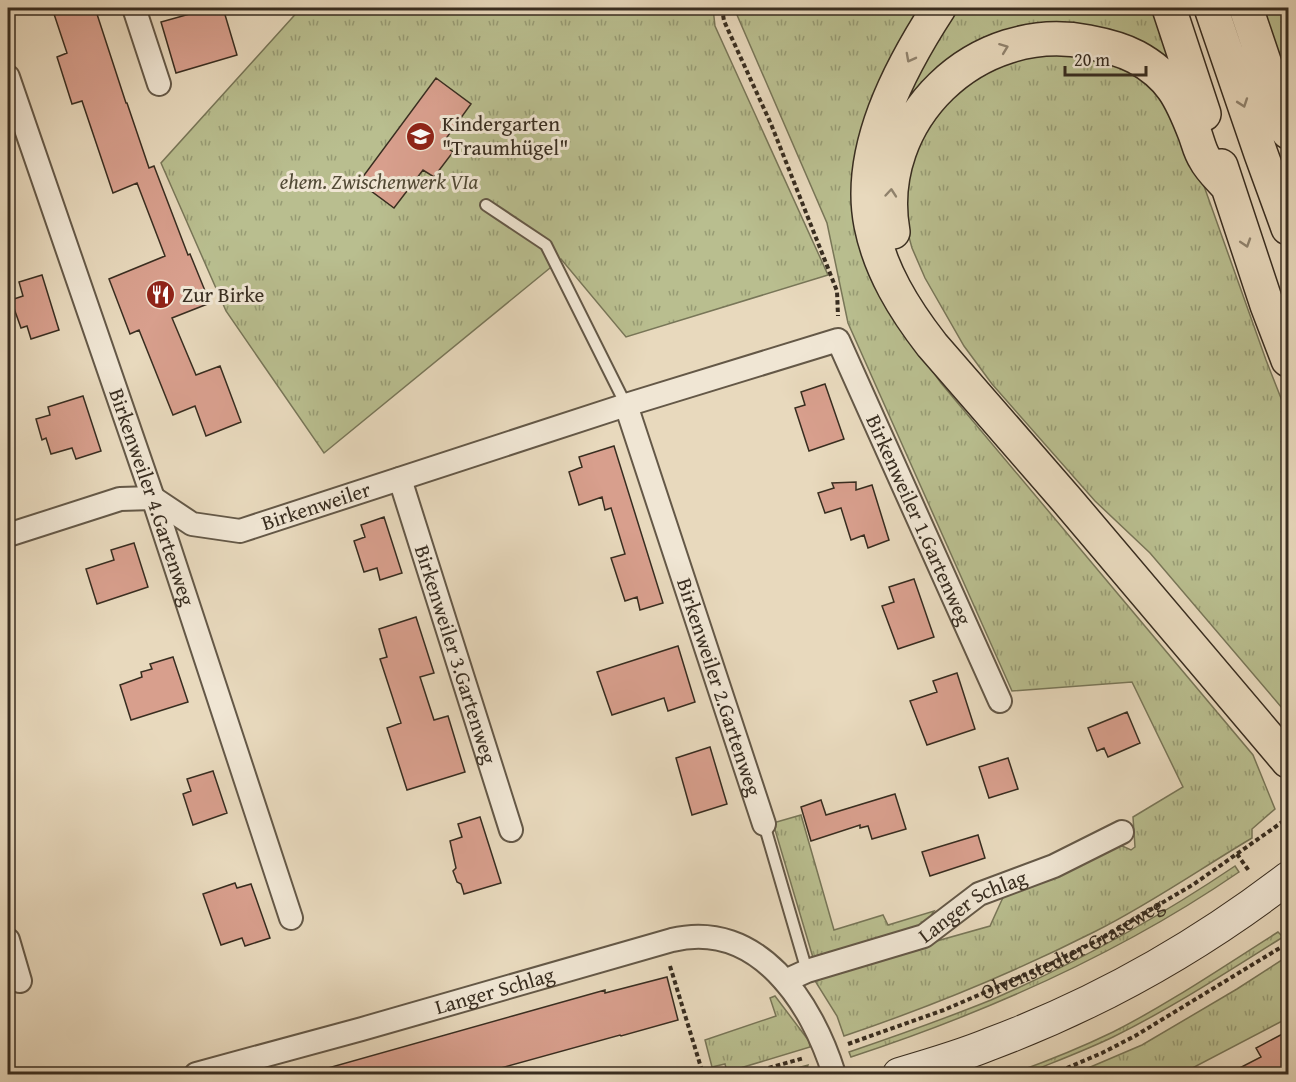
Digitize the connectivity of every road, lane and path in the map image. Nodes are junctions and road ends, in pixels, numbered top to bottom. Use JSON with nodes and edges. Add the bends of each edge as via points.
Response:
{"nodes":[{"id":1,"x":134,"y":8,"type":"edge"},
{"id":2,"x":722,"y":8,"type":"edge"},
{"id":3,"x":939,"y":8,"type":"edge"},
{"id":4,"x":1169,"y":8,"type":"edge"},
{"id":5,"x":1211,"y":8,"type":"edge"},
{"id":6,"x":1246,"y":8,"type":"edge"},
{"id":7,"x":8,"y":77,"type":"edge"},
{"id":8,"x":159,"y":84,"type":"dead end"},
{"id":9,"x":1288,"y":132,"type":"edge"},
{"id":10,"x":1228,"y":187,"type":"junction"},
{"id":11,"x":486,"y":205,"type":"dead end"},
{"id":12,"x":1288,"y":228,"type":"edge"},
{"id":13,"x":838,"y":340,"type":"junction"},
{"id":14,"x":1288,"y":360,"type":"edge"},
{"id":15,"x":951,"y":365,"type":"junction"},
{"id":16,"x":626,"y":405,"type":"junction"},
{"id":17,"x":400,"y":479,"type":"junction"},
{"id":18,"x":153,"y":498,"type":"junction"},
{"id":19,"x":8,"y":535,"type":"edge"},
{"id":20,"x":1000,"y":701,"type":"dead end"},
{"id":21,"x":1288,"y":761,"type":"edge"},
{"id":22,"x":1288,"y":818,"type":"edge"},
{"id":23,"x":764,"y":824,"type":"joint"},
{"id":24,"x":511,"y":831,"type":"dead end"},
{"id":25,"x":1122,"y":832,"type":"dead end"},
{"id":26,"x":1288,"y":878,"type":"edge"},
{"id":27,"x":291,"y":918,"type":"dead end"},
{"id":28,"x":8,"y":940,"type":"edge"},
{"id":29,"x":1288,"y":943,"type":"edge"},
{"id":30,"x":668,"y":960,"type":"dead end"},
{"id":31,"x":807,"y":971,"type":"junction"},
{"id":32,"x":20,"y":981,"type":"dead end"},
{"id":33,"x":785,"y":981,"type":"junction"},
{"id":34,"x":845,"y":1045,"type":"dead end"},
{"id":35,"x":810,"y":1056,"type":"dead end"},
{"id":36,"x":196,"y":1074,"type":"edge"},
{"id":37,"x":703,"y":1074,"type":"edge"},
{"id":38,"x":747,"y":1074,"type":"edge"},
{"id":39,"x":834,"y":1074,"type":"edge"},
{"id":40,"x":899,"y":1074,"type":"edge"},
{"id":41,"x":1053,"y":1074,"type":"edge"}],
"edges":[{"from":1,"to":8,"type":"street"},
{"from":2,"to":13,"type":"path","via":[[724,21],[771,124],[837,291]]},
{"from":3,"to":15,"type":"highway","one_way":true,"via":[[881,119],[873,146],[868,197],[876,247],[899,299]]},
{"from":4,"to":10,"type":"highway"},
{"from":5,"to":12,"type":"highway","one_way":true},
{"from":6,"to":9,"type":"highway"},
{"from":7,"to":18,"type":"street","name":"Birkenweiler 4.Gartenweg"},
{"from":10,"to":14,"type":"highway","one_way":true},
{"from":15,"to":10,"type":"highway","one_way":true,"via":[[898,252],[891,221],[891,197],[909,129],[938,89],[970,64],[1010,45],[1054,38],[1100,44],[1135,56],[1174,88],[1205,160]]},
{"from":11,"to":16,"type":"lane","via":[[546,245]]},
{"from":13,"to":16,"type":"street","name":"Birkenweiler"},
{"from":13,"to":20,"type":"street","name":"Birkenweiler 1.Gartenweg"},
{"from":15,"to":21,"type":"highway"},
{"from":16,"to":17,"type":"street","name":"Birkenweiler"},
{"from":16,"to":23,"type":"street","name":"Birkenweiler 2.Gartenweg"},
{"from":17,"to":18,"type":"street","name":"Birkenweiler","via":[[240,531],[192,524]]},
{"from":17,"to":24,"type":"street","name":"Birkenweiler 3.Gartenweg"},
{"from":18,"to":19,"type":"street","via":[[120,499]]},
{"from":18,"to":27,"type":"street","name":"Birkenweiler 4.Gartenweg"},
{"from":22,"to":34,"type":"path","name":"Olvenstedter Graseweg","via":[[1194,884],[1104,937],[974,998]]},
{"from":23,"to":31,"type":"lane","name":"Birkenweiler 2.Gartenweg"},
{"from":25,"to":31,"type":"street","name":"Langer Schlag","via":[[1054,866],[979,894],[924,936]]},
{"from":26,"to":40,"type":"main road","via":[[1222,925],[1113,989],[1009,1037]]},
{"from":28,"to":32,"type":"street"},
{"from":29,"to":41,"type":"path","via":[[1135,1036]]},
{"from":30,"to":37,"type":"path"},
{"from":31,"to":33,"type":"street","name":"Langer Schlag"},
{"from":33,"to":36,"type":"street","name":"Langer Schlag","via":[[760,958],[735,944],[722,939],[688,937]]},
{"from":33,"to":39,"type":"street","name":"Langer Schlag","via":[[814,1022]]},
{"from":35,"to":38,"type":"path"}]}
